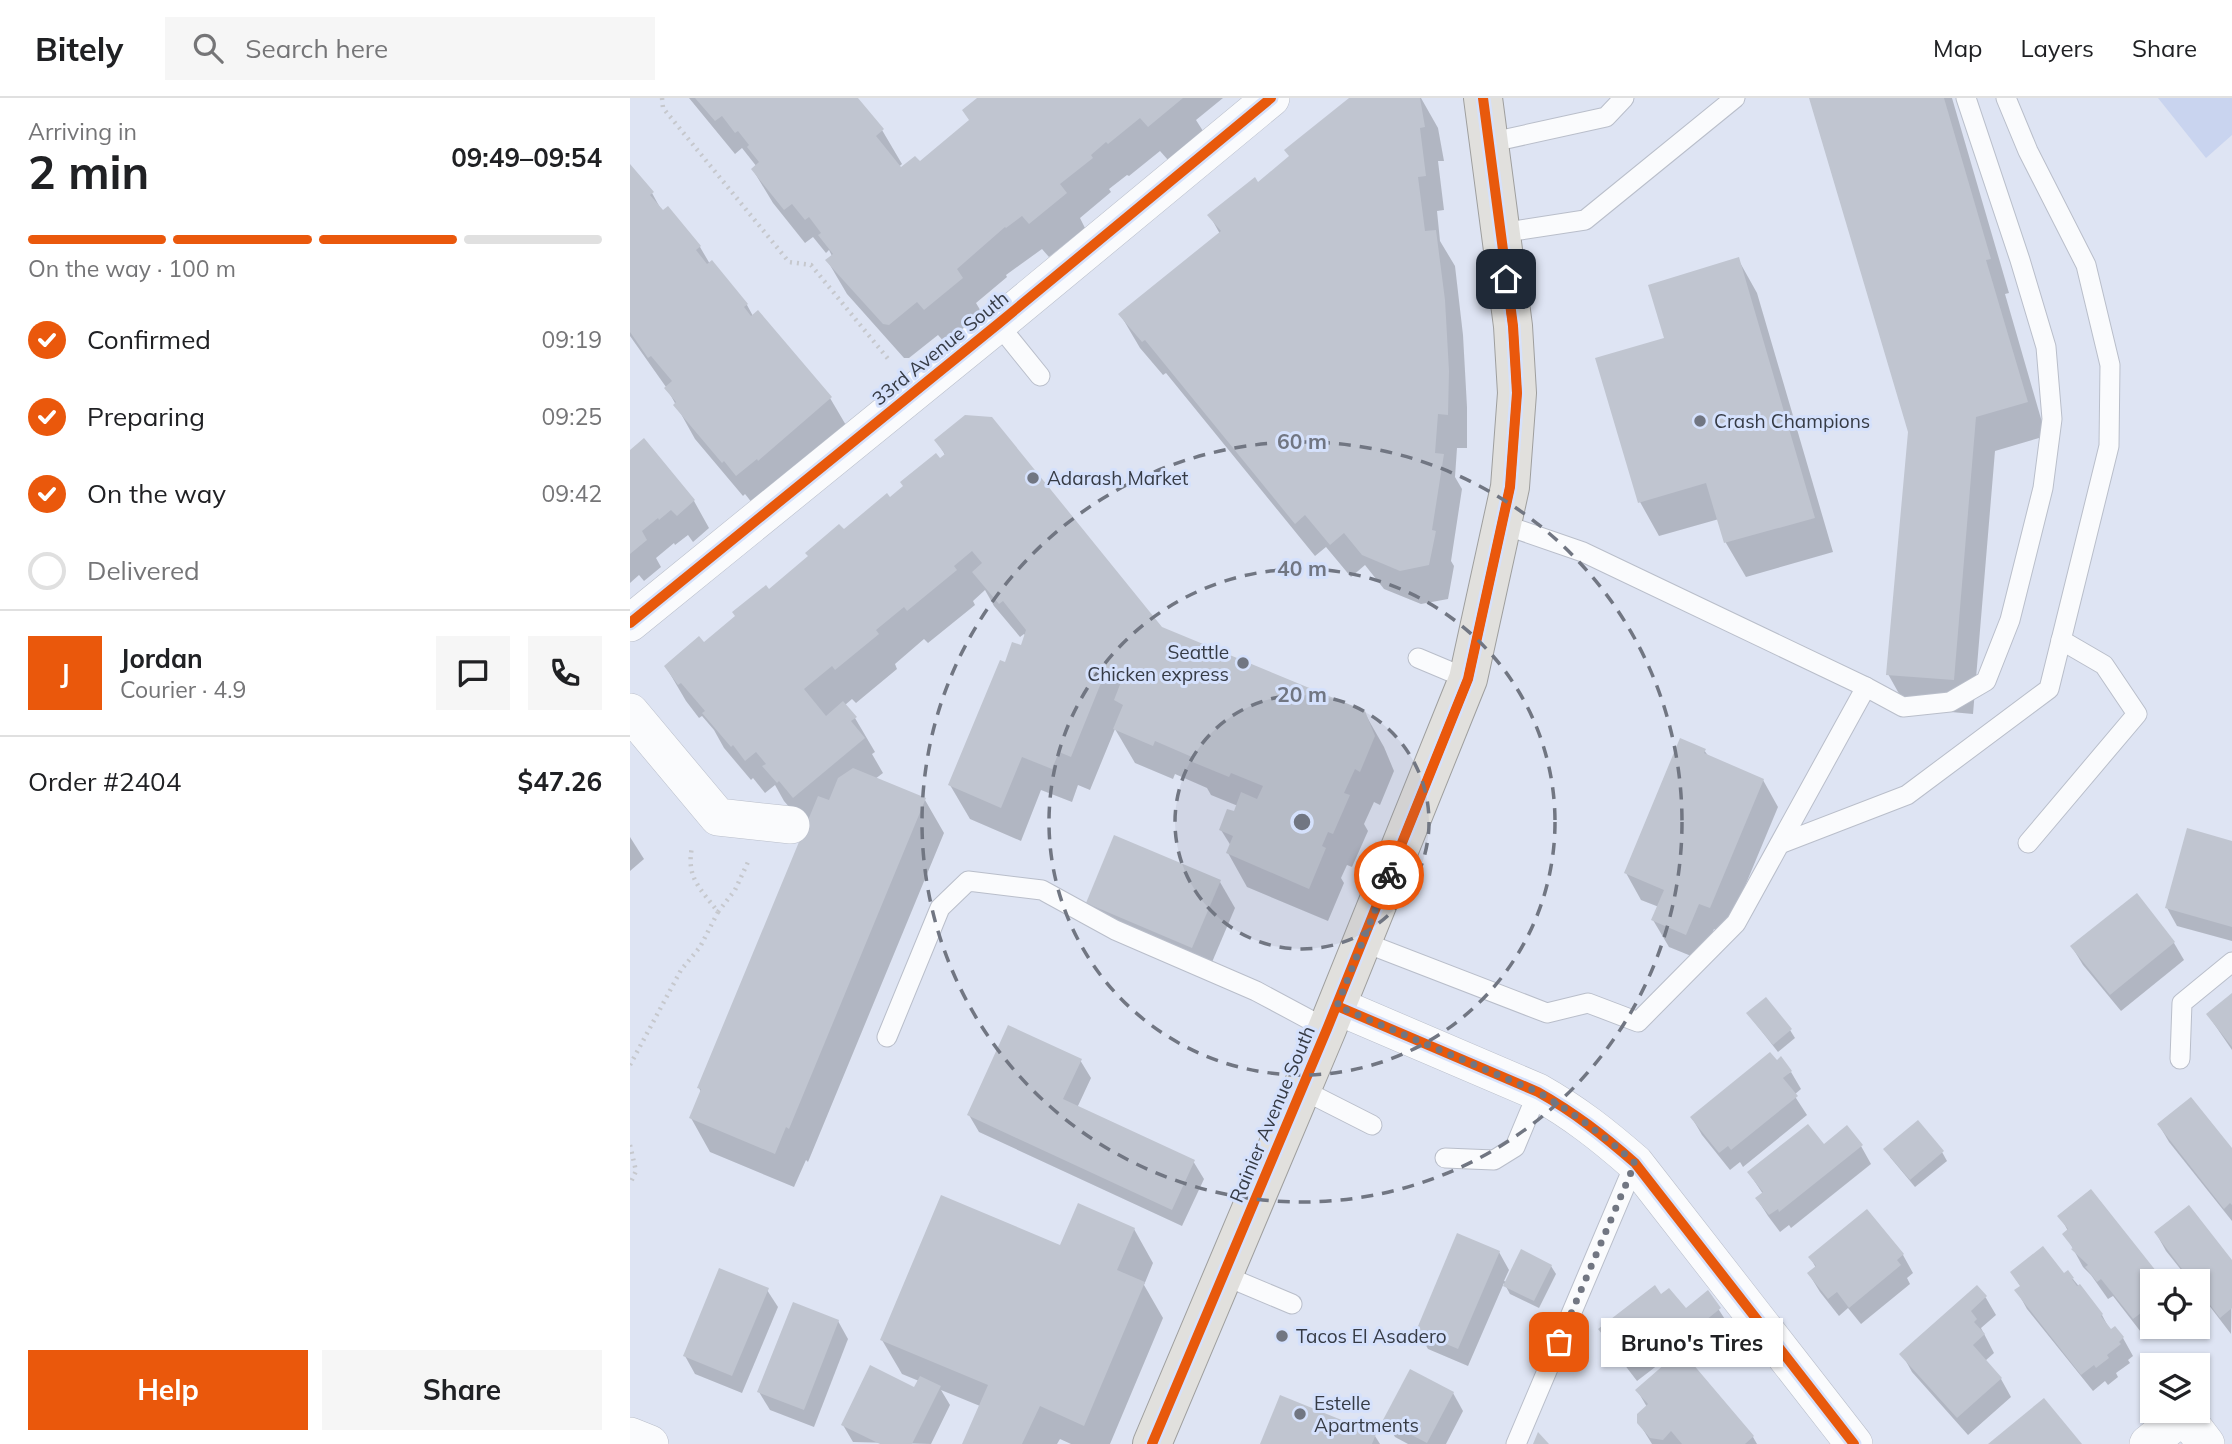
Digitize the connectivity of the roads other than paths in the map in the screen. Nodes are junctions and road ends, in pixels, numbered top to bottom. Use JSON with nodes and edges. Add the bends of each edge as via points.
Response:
{"nodes":[{"id":1,"x":1271,"y":98,"type":"edge"},
{"id":2,"x":1483,"y":98,"type":"edge"},
{"id":3,"x":1624,"y":98,"type":"edge"},
{"id":4,"x":1735,"y":98,"type":"edge"},
{"id":5,"x":1966,"y":98,"type":"edge"},
{"id":6,"x":2006,"y":98,"type":"edge"},
{"id":7,"x":1488,"y":143,"type":"junction"},
{"id":8,"x":1500,"y":233,"type":"junction"},
{"id":9,"x":998,"y":324,"type":"junction"},
{"id":10,"x":1040,"y":376,"type":"dead end"},
{"id":11,"x":1502,"y":524,"type":"junction"},
{"id":12,"x":630,"y":623,"type":"edge"},
{"id":13,"x":2061,"y":640,"type":"junction"},
{"id":14,"x":1418,"y":658,"type":"dead end"},
{"id":15,"x":1468,"y":679,"type":"junction"},
{"id":16,"x":1866,"y":687,"type":"junction"},
{"id":17,"x":630,"y":712,"type":"edge"},
{"id":18,"x":773,"y":824,"type":"road end"},
{"id":19,"x":2028,"y":843,"type":"dead end"},
{"id":20,"x":1780,"y":844,"type":"junction"},
{"id":21,"x":1363,"y":942,"type":"junction"},
{"id":22,"x":2232,"y":962,"type":"edge"},
{"id":23,"x":1332,"y":1018,"type":"junction"},
{"id":24,"x":887,"y":1037,"type":"dead end"},
{"id":25,"x":2180,"y":1059,"type":"dead end"},
{"id":26,"x":1301,"y":1089,"type":"junction"},
{"id":27,"x":1538,"y":1092,"type":"junction"},
{"id":28,"x":1372,"y":1125,"type":"dead end"},
{"id":29,"x":1445,"y":1158,"type":"dead end"},
{"id":30,"x":1635,"y":1163,"type":"junction"},
{"id":31,"x":1223,"y":1275,"type":"junction"},
{"id":32,"x":1292,"y":1304,"type":"dead end"},
{"id":33,"x":630,"y":1436,"type":"edge"},
{"id":34,"x":650,"y":1444,"type":"edge"},
{"id":35,"x":1152,"y":1444,"type":"edge"},
{"id":36,"x":1516,"y":1444,"type":"edge"},
{"id":37,"x":1854,"y":1444,"type":"edge"},
{"id":38,"x":2148,"y":1444,"type":"edge"},
{"id":39,"x":2206,"y":1444,"type":"edge"}],
"edges":[{"from":1,"to":9,"type":"street","name":"33rd Avenue South"},
{"from":2,"to":7,"type":"main road","name":"Rainier Avenue South"},
{"from":3,"to":7,"type":"lane","via":[[1606,117]]},
{"from":4,"to":8,"type":"lane","via":[[1585,220]]},
{"from":5,"to":16,"type":"lane","via":[[2046,347],[2052,419],[2043,488],[2010,621],[1986,681],[1950,702],[1903,707]]},
{"from":6,"to":13,"type":"lane","via":[[2086,265],[2110,365],[2109,446]]},
{"from":7,"to":8,"type":"main road","name":"Rainier Avenue South"},
{"from":8,"to":11,"type":"main road","name":"Rainier Avenue South","via":[[1517,393],[1510,487]]},
{"from":9,"to":10,"type":"lane"},
{"from":9,"to":12,"type":"street","name":"33rd Avenue South"},
{"from":11,"to":15,"type":"main road","name":"Rainier Avenue South"},
{"from":11,"to":16,"type":"lane","via":[[1583,552]]},
{"from":13,"to":19,"type":"lane","via":[[2104,665],[2137,714]]},
{"from":13,"to":20,"type":"lane","via":[[2049,689],[1907,794]]},
{"from":14,"to":15,"type":"lane"},
{"from":15,"to":21,"type":"main road","name":"Rainier Avenue South"},
{"from":16,"to":20,"type":"lane"},
{"from":17,"to":18,"type":"street","via":[[718,817]]},
{"from":20,"to":21,"type":"lane","via":[[1736,923],[1637,1022],[1588,1003],[1547,1013]]},
{"from":21,"to":23,"type":"main road","name":"Rainier Avenue South"},
{"from":22,"to":25,"type":"lane","via":[[2182,1003]]},
{"from":23,"to":24,"type":"lane","via":[[1256,991],[1115,930],[1042,890],[968,881],[940,908]]},
{"from":23,"to":26,"type":"main road","name":"Rainier Avenue South"},
{"from":23,"to":27,"type":"street"},
{"from":26,"to":28,"type":"lane"},
{"from":26,"to":31,"type":"main road","name":"Rainier Avenue South"},
{"from":27,"to":29,"type":"lane","via":[[1515,1147],[1494,1160]]},
{"from":27,"to":30,"type":"street","via":[[1600,1131]]},
{"from":30,"to":36,"type":"lane"},
{"from":30,"to":37,"type":"street"},
{"from":31,"to":32,"type":"lane"},
{"from":31,"to":35,"type":"main road","name":"Rainier Avenue South"},
{"from":33,"to":34,"type":"street"},
{"from":38,"to":39,"type":"street","via":[[2183,1415]]}]}
